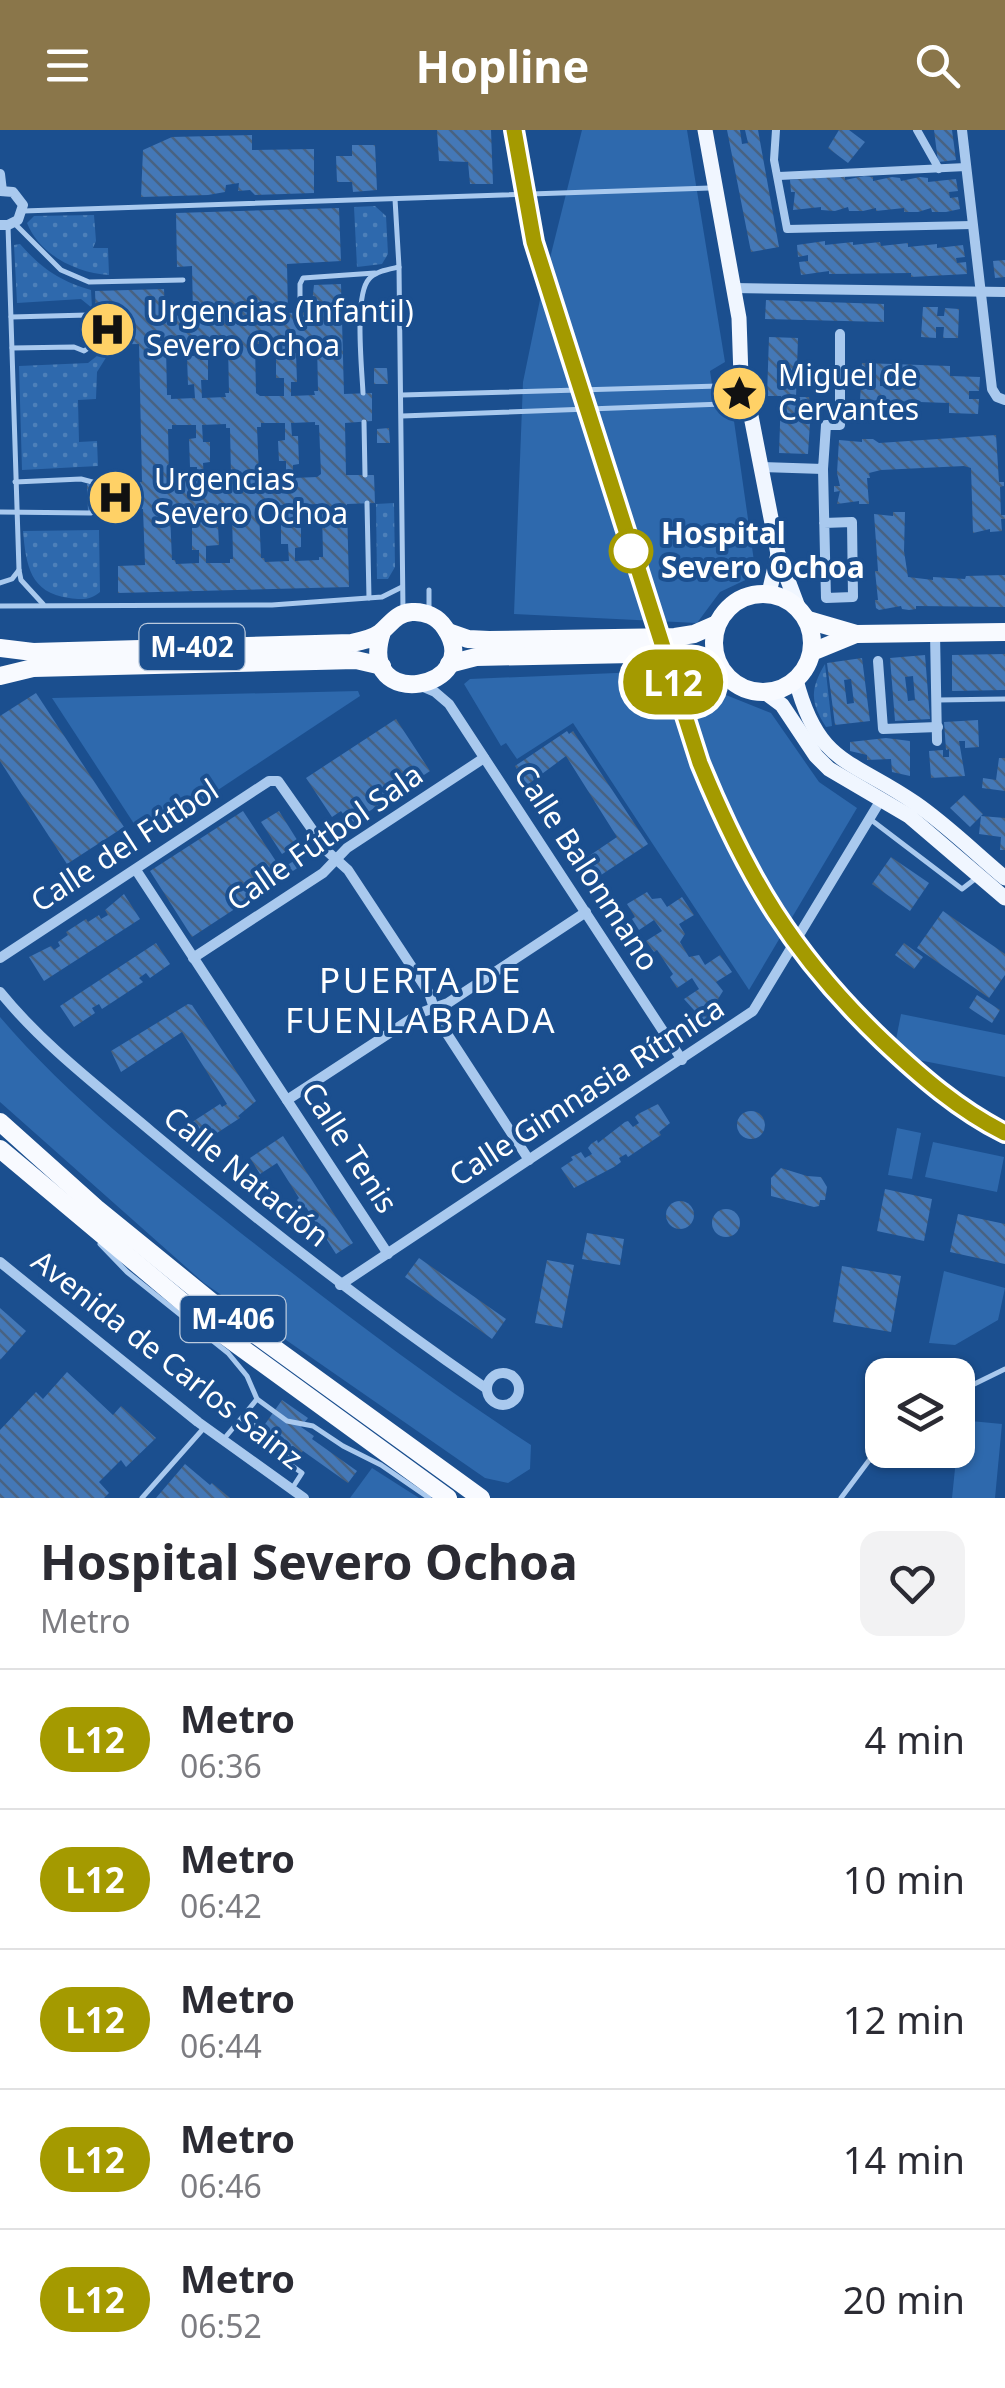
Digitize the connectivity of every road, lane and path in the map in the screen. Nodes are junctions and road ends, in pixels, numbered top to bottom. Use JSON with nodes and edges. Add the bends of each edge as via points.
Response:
{"nodes":[{"id":1,"x":705,"y":130,"type":"edge"},
{"id":2,"x":776,"y":130,"type":"edge"},
{"id":3,"x":917,"y":130,"type":"edge"},
{"id":4,"x":962,"y":130,"type":"edge"},
{"id":5,"x":966,"y":167,"type":"junction"},
{"id":6,"x":939,"y":169,"type":"junction"},
{"id":7,"x":0,"y":174,"type":"edge"},
{"id":8,"x":779,"y":176,"type":"junction"},
{"id":9,"x":713,"y":188,"type":"junction"},
{"id":10,"x":1,"y":191,"type":"edge"},
{"id":11,"x":395,"y":199,"type":"junction"},
{"id":12,"x":23,"y":211,"type":"junction"},
{"id":13,"x":8,"y":225,"type":"edge"},
{"id":14,"x":972,"y":226,"type":"junction"},
{"id":15,"x":399,"y":266,"type":"junction"},
{"id":16,"x":378,"y":273,"type":"junction"},
{"id":17,"x":182,"y":280,"type":"dead end"},
{"id":18,"x":733,"y":288,"type":"junction"},
{"id":19,"x":1005,"y":292,"type":"edge"},
{"id":20,"x":982,"y":294,"type":"junction"},
{"id":21,"x":300,"y":305,"type":"dead end"},
{"id":22,"x":10,"y":317,"type":"junction"},
{"id":23,"x":90,"y":318,"type":"dead end"},
{"id":24,"x":840,"y":334,"type":"dead end"},
{"id":25,"x":92,"y":345,"type":"dead end"},
{"id":26,"x":12,"y":348,"type":"junction"},
{"id":27,"x":741,"y":377,"type":"junction"},
{"id":28,"x":722,"y":386,"type":"junction"},
{"id":29,"x":363,"y":393,"type":"dead end"},
{"id":30,"x":402,"y":396,"type":"junction"},
{"id":31,"x":1005,"y":400,"type":"edge"},
{"id":32,"x":735,"y":404,"type":"junction"},
{"id":33,"x":402,"y":416,"type":"junction"},
{"id":34,"x":364,"y":422,"type":"dead end"},
{"id":35,"x":762,"y":468,"type":"junction"},
{"id":36,"x":823,"y":469,"type":"junction"},
{"id":37,"x":366,"y":474,"type":"dead end"},
{"id":38,"x":14,"y":482,"type":"junction"},
{"id":39,"x":96,"y":483,"type":"dead end"},
{"id":40,"x":367,"y":503,"type":"dead end"},
{"id":41,"x":96,"y":510,"type":"dead end"},
{"id":42,"x":16,"y":511,"type":"junction"},
{"id":43,"x":0,"y":512,"type":"edge"},
{"id":44,"x":824,"y":523,"type":"junction"},
{"id":45,"x":778,"y":554,"type":"junction"},
{"id":46,"x":19,"y":570,"type":"junction"},
{"id":47,"x":0,"y":583,"type":"edge"},
{"id":48,"x":402,"y":587,"type":"junction"},
{"id":49,"x":429,"y":590,"type":"dead end"},
{"id":50,"x":769,"y":593,"type":"junction"},
{"id":51,"x":369,"y":598,"type":"junction"},
{"id":52,"x":43,"y":604,"type":"junction"},
{"id":53,"x":0,"y":606,"type":"edge"},
{"id":54,"x":404,"y":614,"type":"junction"},
{"id":55,"x":429,"y":614,"type":"junction"},
{"id":56,"x":803,"y":614,"type":"junction"},
{"id":57,"x":717,"y":624,"type":"junction"},
{"id":58,"x":382,"y":632,"type":"junction"},
{"id":59,"x":448,"y":632,"type":"junction"},
{"id":60,"x":1005,"y":632,"type":"edge"},
{"id":61,"x":935,"y":633,"type":"junction"},
{"id":62,"x":856,"y":634,"type":"junction"},
{"id":63,"x":0,"y":648,"type":"edge"},
{"id":64,"x":812,"y":652,"type":"junction"},
{"id":65,"x":878,"y":661,"type":"dead end"},
{"id":66,"x":382,"y":666,"type":"junction"},
{"id":67,"x":447,"y":668,"type":"junction"},
{"id":68,"x":722,"y":671,"type":"junction"},
{"id":69,"x":0,"y":676,"type":"edge"},
{"id":70,"x":796,"y":680,"type":"junction"},
{"id":71,"x":419,"y":686,"type":"junction"},
{"id":72,"x":766,"y":693,"type":"junction"},
{"id":73,"x":1005,"y":699,"type":"edge"},
{"id":74,"x":938,"y":700,"type":"junction"},
{"id":75,"x":449,"y":704,"type":"junction"},
{"id":76,"x":938,"y":727,"type":"junction"},
{"id":77,"x":937,"y":740,"type":"dead end"},
{"id":78,"x":484,"y":758,"type":"junction"},
{"id":79,"x":882,"y":798,"type":"junction"},
{"id":80,"x":870,"y":819,"type":"junction"},
{"id":81,"x":337,"y":859,"type":"junction"},
{"id":82,"x":136,"y":870,"type":"junction"},
{"id":83,"x":979,"y":876,"type":"junction"},
{"id":84,"x":1005,"y":878,"type":"edge"},
{"id":85,"x":1005,"y":898,"type":"edge"},
{"id":86,"x":586,"y":912,"type":"junction"},
{"id":87,"x":0,"y":958,"type":"edge"},
{"id":88,"x":194,"y":958,"type":"junction"},
{"id":89,"x":0,"y":992,"type":"edge"},
{"id":90,"x":434,"y":1008,"type":"junction"},
{"id":91,"x":682,"y":1060,"type":"junction"},
{"id":92,"x":287,"y":1100,"type":"junction"},
{"id":93,"x":0,"y":1122,"type":"edge"},
{"id":94,"x":4,"y":1153,"type":"edge"},
{"id":95,"x":530,"y":1160,"type":"junction"},
{"id":96,"x":52,"y":1196,"type":"junction"},
{"id":97,"x":388,"y":1254,"type":"junction"},
{"id":98,"x":0,"y":1262,"type":"edge"},
{"id":99,"x":340,"y":1285,"type":"junction"},
{"id":100,"x":1005,"y":1369,"type":"edge"},
{"id":101,"x":975,"y":1384,"type":"edge"},
{"id":102,"x":484,"y":1385,"type":"dead end"},
{"id":103,"x":257,"y":1398,"type":"junction"},
{"id":104,"x":244,"y":1415,"type":"junction"},
{"id":105,"x":205,"y":1426,"type":"junction"},
{"id":106,"x":223,"y":1440,"type":"junction"},
{"id":107,"x":865,"y":1466,"type":"edge"},
{"id":108,"x":292,"y":1490,"type":"junction"},
{"id":109,"x":142,"y":1498,"type":"edge"},
{"id":110,"x":304,"y":1498,"type":"edge"},
{"id":111,"x":429,"y":1498,"type":"edge"},
{"id":112,"x":448,"y":1498,"type":"edge"},
{"id":113,"x":481,"y":1498,"type":"edge"},
{"id":114,"x":841,"y":1498,"type":"edge"}],
"edges":[{"from":1,"to":9,"type":"main road"},
{"from":2,"to":8,"type":"street"},
{"from":3,"to":6,"type":"street"},
{"from":4,"to":5,"type":"street"},
{"from":5,"to":6,"type":"street"},
{"from":5,"to":14,"type":"street"},
{"from":6,"to":8,"type":"street"},
{"from":7,"to":10,"type":"street"},
{"from":8,"to":14,"type":"street","via":[[786,229]]},
{"from":9,"to":11,"type":"lane"},
{"from":9,"to":18,"type":"main road"},
{"from":10,"to":12,"type":"street","via":[[18,195]]},
{"from":11,"to":12,"type":"lane"},
{"from":11,"to":15,"type":"lane"},
{"from":12,"to":13,"type":"street"},
{"from":13,"to":17,"type":"lane","via":[[61,270],[89,282]]},
{"from":13,"to":22,"type":"lane"},
{"from":14,"to":20,"type":"street"},
{"from":15,"to":16,"type":"lane"},
{"from":15,"to":30,"type":"lane"},
{"from":16,"to":21,"type":"lane","via":[[303,278]]},
{"from":16,"to":29,"type":"lane","via":[[362,295]]},
{"from":18,"to":20,"type":"street"},
{"from":18,"to":27,"type":"main road"},
{"from":19,"to":20,"type":"street"},
{"from":20,"to":31,"type":"street","via":[[992,389]]},
{"from":22,"to":23,"type":"lane"},
{"from":22,"to":26,"type":"lane"},
{"from":24,"to":36,"type":"street","via":[[840,424],[826,425]]},
{"from":25,"to":26,"type":"lane","via":[[84,351]]},
{"from":26,"to":38,"type":"lane"},
{"from":27,"to":28,"type":"main road"},
{"from":27,"to":32,"type":"main road","via":[[750,393]]},
{"from":28,"to":30,"type":"lane"},
{"from":28,"to":32,"type":"main road","via":[[722,396]]},
{"from":30,"to":33,"type":"lane"},
{"from":32,"to":33,"type":"lane"},
{"from":32,"to":35,"type":"main road","via":[[751,416]]},
{"from":33,"to":48,"type":"lane"},
{"from":34,"to":37,"type":"lane"},
{"from":35,"to":36,"type":"street"},
{"from":35,"to":45,"type":"main road"},
{"from":36,"to":44,"type":"street"},
{"from":38,"to":39,"type":"lane"},
{"from":38,"to":42,"type":"lane"},
{"from":40,"to":51,"type":"lane"},
{"from":41,"to":42,"type":"lane"},
{"from":42,"to":43,"type":"lane"},
{"from":42,"to":46,"type":"lane"},
{"from":44,"to":44,"type":"street","via":[[826,598],[853,597],[852,522]]},
{"from":45,"to":50,"type":"main road"},
{"from":45,"to":56,"type":"main road"},
{"from":46,"to":47,"type":"lane"},
{"from":46,"to":52,"type":"lane"},
{"from":48,"to":51,"type":"lane"},
{"from":48,"to":54,"type":"lane"},
{"from":49,"to":55,"type":"lane"},
{"from":50,"to":56,"type":"highway"},
{"from":50,"to":57,"type":"highway","via":[[738,600]]},
{"from":51,"to":52,"type":"lane","via":[[272,605]]},
{"from":52,"to":53,"type":"lane"},
{"from":54,"to":55,"type":"highway"},
{"from":54,"to":58,"type":"highway","number":"M-402"},
{"from":55,"to":59,"type":"highway"},
{"from":56,"to":62,"type":"highway"},
{"from":56,"to":64,"type":"highway"},
{"from":57,"to":59,"type":"highway","via":[[675,637],[489,640]]},
{"from":57,"to":68,"type":"highway"},
{"from":58,"to":63,"type":"highway","number":"M-402","via":[[351,643]]},
{"from":58,"to":66,"type":"highway"},
{"from":59,"to":67,"type":"highway"},
{"from":60,"to":61,"type":"highway"},
{"from":61,"to":62,"type":"highway"},
{"from":61,"to":74,"type":"street"},
{"from":62,"to":64,"type":"highway"},
{"from":64,"to":70,"type":"highway"},
{"from":65,"to":76,"type":"street","via":[[883,729]]},
{"from":66,"to":69,"type":"highway","number":"M-402","via":[[356,660],[33,668]]},
{"from":66,"to":71,"type":"highway","number":"M-402","via":[[400,683]]},
{"from":67,"to":68,"type":"highway","via":[[476,657],[675,653],[701,656]]},
{"from":67,"to":71,"type":"highway"},
{"from":67,"to":75,"type":"street","name":"Calle Balonmano"},
{"from":68,"to":72,"type":"highway","via":[[735,684]]},
{"from":70,"to":72,"type":"highway"},
{"from":70,"to":84,"type":"main road","via":[[812,729],[830,750],[919,806]]},
{"from":71,"to":75,"type":"street","name":"Calle Balonmano"},
{"from":72,"to":79,"type":"main road","via":[[782,705],[816,756]]},
{"from":73,"to":74,"type":"lane"},
{"from":74,"to":76,"type":"street"},
{"from":75,"to":78,"type":"street","name":"Calle Balonmano"},
{"from":76,"to":77,"type":"street"},
{"from":78,"to":81,"type":"street","name":"Calle Fútbol Sala"},
{"from":78,"to":86,"type":"street","name":"Calle Balonmano"},
{"from":79,"to":80,"type":"street","name":"Calle Gimnasia Rítmica"},
{"from":79,"to":83,"type":"main road"},
{"from":80,"to":83,"type":"lane","via":[[962,889]]},
{"from":80,"to":91,"type":"street","name":"Calle Gimnasia Rítmica","via":[[757,1007]]},
{"from":81,"to":82,"type":"street","name":"Calle del Fútbol","via":[[278,781],[269,781]]},
{"from":81,"to":88,"type":"street","name":"Calle Fútbol Sala"},
{"from":81,"to":90,"type":"street"},
{"from":82,"to":87,"type":"street","name":"Calle del Fútbol"},
{"from":82,"to":88,"type":"street","name":"Calle Tenis"},
{"from":83,"to":85,"type":"main road"},
{"from":86,"to":90,"type":"street"},
{"from":86,"to":91,"type":"street","name":"Calle Balonmano"},
{"from":88,"to":92,"type":"street","name":"Calle Tenis"},
{"from":89,"to":99,"type":"street","name":"Calle Natación","via":[[78,1070]]},
{"from":90,"to":92,"type":"street"},
{"from":90,"to":95,"type":"street"},
{"from":91,"to":95,"type":"street","name":"Calle Gimnasia Rítmica"},
{"from":92,"to":97,"type":"street","name":"Calle Tenis"},
{"from":93,"to":113,"type":"highway","number":"M-406","via":[[218,1308]]},
{"from":94,"to":96,"type":"highway","number":"M-406"},
{"from":95,"to":97,"type":"street","name":"Calle Gimnasia Rítmica"},
{"from":96,"to":103,"type":"lane","via":[[128,1272],[228,1353]]},
{"from":96,"to":112,"type":"highway","number":"M-406","via":[[210,1325]]},
{"from":97,"to":99,"type":"street","name":"Calle Gimnasia Rítmica"},
{"from":98,"to":105,"type":"street","name":"Avenida de Carlos Sainz"},
{"from":99,"to":102,"type":"street","name":"Calle Natación"},
{"from":100,"to":101,"type":"lane"},
{"from":103,"to":104,"type":"lane"},
{"from":103,"to":111,"type":"lane","via":[[288,1421],[312,1426],[381,1464]]},
{"from":104,"to":106,"type":"lane"},
{"from":104,"to":108,"type":"lane","via":[[302,1473]]},
{"from":105,"to":106,"type":"street","name":"Avenida de Carlos Sainz"},
{"from":105,"to":109,"type":"lane"},
{"from":106,"to":108,"type":"street","name":"Avenida de Carlos Sainz"},
{"from":107,"to":114,"type":"lane"},
{"from":108,"to":110,"type":"street","name":"Avenida de Carlos Sainz"}]}
